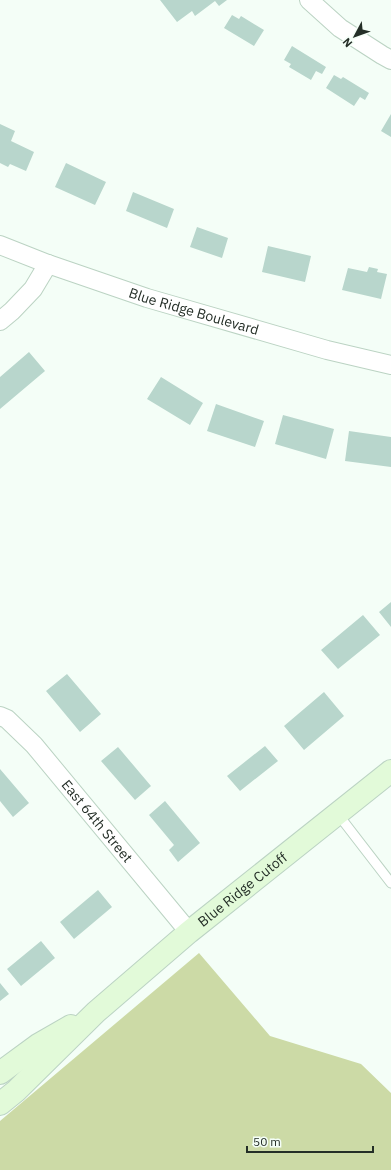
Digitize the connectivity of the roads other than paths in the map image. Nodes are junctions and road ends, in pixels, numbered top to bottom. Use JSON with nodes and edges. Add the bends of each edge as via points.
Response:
{"nodes":[{"id":1,"x":309,"y":0,"type":"edge"},
{"id":2,"x":391,"y":60,"type":"edge"},
{"id":3,"x":0,"y":245,"type":"edge"},
{"id":4,"x":48,"y":264,"type":"junction"},
{"id":5,"x":0,"y":321,"type":"edge"},
{"id":6,"x":391,"y":365,"type":"edge"},
{"id":7,"x":0,"y":716,"type":"edge"},
{"id":8,"x":391,"y":771,"type":"edge"},
{"id":9,"x":337,"y":814,"type":"junction"},
{"id":10,"x":391,"y":883,"type":"edge"},
{"id":11,"x":189,"y":932,"type":"junction"},
{"id":12,"x":96,"y":1012,"type":"junction"},
{"id":13,"x":0,"y":1073,"type":"edge"},
{"id":14,"x":0,"y":1104,"type":"edge"}],
"edges":[{"from":1,"to":2,"type":"street","via":[[340,28]]},
{"from":3,"to":4,"type":"street","name":"Blue Ridge Boulevard"},
{"from":4,"to":5,"type":"street","via":[[33,289]]},
{"from":4,"to":6,"type":"street","name":"Blue Ridge Boulevard","via":[[147,298],[327,350]]},
{"from":7,"to":11,"type":"street","name":"East 64th Street","via":[[7,719],[34,745]]},
{"from":8,"to":9,"type":"main road","name":"Blue Ridge Cutoff"},
{"from":9,"to":10,"type":"lane"},
{"from":9,"to":11,"type":"main road","name":"Blue Ridge Cutoff"},
{"from":11,"to":12,"type":"main road","name":"Blue Ridge Cutoff"},
{"from":12,"to":13,"type":"main road","name":"Blue Ridge Cutoff","via":[[38,1045]]},
{"from":12,"to":14,"type":"main road","name":"Blue Ridge Cutoff"}]}
